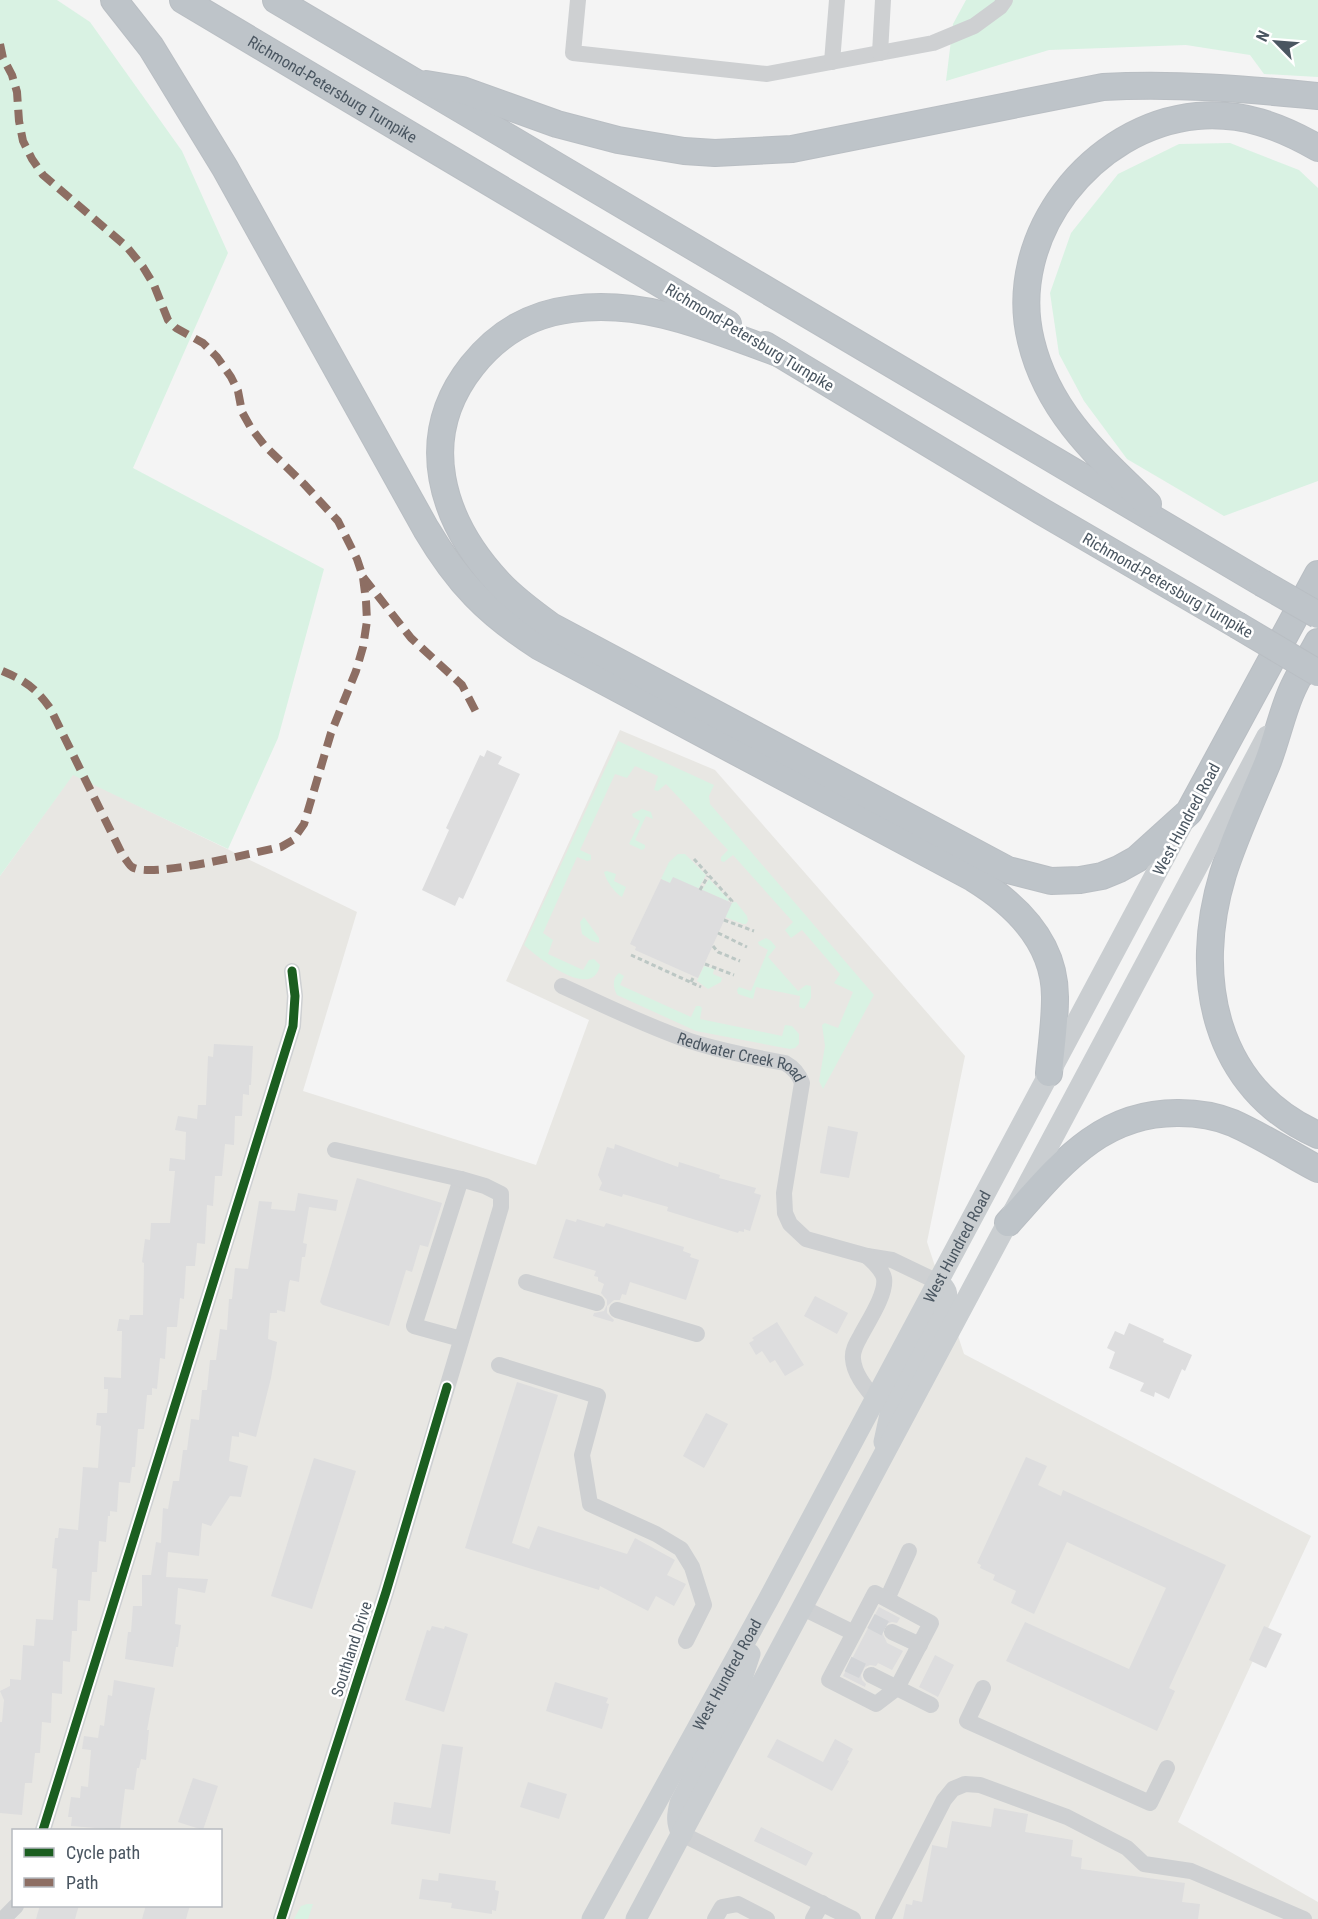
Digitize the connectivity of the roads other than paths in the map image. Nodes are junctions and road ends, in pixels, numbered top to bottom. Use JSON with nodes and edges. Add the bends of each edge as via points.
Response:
{"nodes":[{"id":1,"x":114,"y":0,"type":"edge"},
{"id":2,"x":183,"y":0,"type":"edge"},
{"id":3,"x":276,"y":0,"type":"edge"},
{"id":4,"x":578,"y":0,"type":"edge"},
{"id":5,"x":837,"y":0,"type":"edge"},
{"id":6,"x":883,"y":0,"type":"edge"},
{"id":7,"x":1005,"y":0,"type":"edge"},
{"id":8,"x":880,"y":53,"type":"junction"},
{"id":9,"x":832,"y":62,"type":"junction"},
{"id":10,"x":412,"y":81,"type":"junction"},
{"id":11,"x":1318,"y":96,"type":"edge"},
{"id":12,"x":1318,"y":148,"type":"edge"},
{"id":13,"x":778,"y":353,"type":"junction"},
{"id":14,"x":1179,"y":534,"type":"junction"},
{"id":15,"x":1318,"y":574,"type":"edge"},
{"id":16,"x":1318,"y":615,"type":"edge"},
{"id":17,"x":1318,"y":642,"type":"edge"},
{"id":18,"x":1318,"y":673,"type":"edge"},
{"id":19,"x":1291,"y":693,"type":"junction"},
{"id":20,"x":1189,"y":812,"type":"junction"},
{"id":21,"x":292,"y":971,"type":"dead end"},
{"id":22,"x":562,"y":986,"type":"dead end"},
{"id":23,"x":1049,"y":1073,"type":"junction"},
{"id":24,"x":1318,"y":1135,"type":"edge"},
{"id":25,"x":335,"y":1150,"type":"dead end"},
{"id":26,"x":1318,"y":1169,"type":"edge"},
{"id":27,"x":461,"y":1179,"type":"junction"},
{"id":28,"x":1008,"y":1223,"type":"junction"},
{"id":29,"x":867,"y":1256,"type":"junction"},
{"id":30,"x":526,"y":1282,"type":"dead end"},
{"id":31,"x":938,"y":1282,"type":"junction"},
{"id":32,"x":597,"y":1304,"type":"dead end"},
{"id":33,"x":617,"y":1310,"type":"dead end"},
{"id":34,"x":697,"y":1334,"type":"dead end"},
{"id":35,"x":461,"y":1340,"type":"junction"},
{"id":36,"x":500,"y":1365,"type":"dead end"},
{"id":37,"x":874,"y":1400,"type":"junction"},
{"id":38,"x":877,"y":1469,"type":"junction"},
{"id":39,"x":909,"y":1551,"type":"dead end"},
{"id":40,"x":888,"y":1599,"type":"junction"},
{"id":41,"x":768,"y":1600,"type":"junction"},
{"id":42,"x":803,"y":1608,"type":"junction"},
{"id":43,"x":892,"y":1632,"type":"tunnel mouth"},
{"id":44,"x":854,"y":1633,"type":"junction"},
{"id":45,"x":686,"y":1641,"type":"dead end"},
{"id":46,"x":920,"y":1645,"type":"junction"},
{"id":47,"x":871,"y":1675,"type":"tunnel mouth"},
{"id":48,"x":897,"y":1688,"type":"junction"},
{"id":49,"x":983,"y":1688,"type":"dead end"},
{"id":50,"x":931,"y":1705,"type":"dead end"},
{"id":51,"x":1167,"y":1768,"type":"dead end"},
{"id":52,"x":43,"y":1829,"type":"edge"},
{"id":53,"x":682,"y":1834,"type":"junction"},
{"id":54,"x":822,"y":1903,"type":"junction"},
{"id":55,"x":14,"y":1907,"type":"edge"},
{"id":56,"x":761,"y":1918,"type":"edge"},
{"id":57,"x":3,"y":1919,"type":"edge"},
{"id":58,"x":281,"y":1919,"type":"edge"},
{"id":59,"x":592,"y":1919,"type":"edge"},
{"id":60,"x":636,"y":1919,"type":"edge"},
{"id":61,"x":715,"y":1919,"type":"edge"},
{"id":62,"x":813,"y":1919,"type":"edge"},
{"id":63,"x":853,"y":1919,"type":"edge"},
{"id":64,"x":883,"y":1919,"type":"edge"},
{"id":65,"x":1304,"y":1919,"type":"edge"}],
"edges":[{"from":1,"to":23,"type":"highway","via":[[170,76],[432,539],[467,589],[488,610],[540,647],[1003,898],[1029,923],[1050,965],[1055,998]]},
{"from":2,"to":13,"type":"highway","name":"Richmond-Petersburg Turnpike"},
{"from":3,"to":10,"type":"highway"},
{"from":4,"to":9,"type":"street","via":[[573,53],[767,74]]},
{"from":5,"to":9,"type":"street"},
{"from":6,"to":8,"type":"street"},
{"from":7,"to":8,"type":"street","via":[[974,26],[933,43]]},
{"from":8,"to":9,"type":"street"},
{"from":10,"to":11,"type":"highway","via":[[462,90],[557,124],[618,140],[715,153],[792,149],[1103,87],[1233,88]]},
{"from":10,"to":14,"type":"highway"},
{"from":12,"to":14,"type":"highway","via":[[1267,123],[1224,116],[1179,119],[1146,129],[1104,153],[1080,174],[1048,218],[1038,242],[1030,266],[1027,313],[1030,339],[1048,388],[1090,448]]},
{"from":13,"to":18,"type":"highway","name":"Richmond-Petersburg Turnpike","bridge":true},
{"from":13,"to":20,"type":"highway","via":[[662,313],[630,308],[570,309],[524,321],[485,350],[458,386],[447,412],[441,435],[442,482],[460,532],[499,583],[551,626],[1008,870],[1051,881],[1102,876],[1137,859]]},
{"from":14,"to":16,"type":"highway","bridge":true},
{"from":15,"to":20,"type":"highway","name":"West Hundred Road"},
{"from":17,"to":19,"type":"highway","name":"West Hundred Road"},
{"from":19,"to":24,"type":"highway","via":[[1223,874],[1210,954],[1212,993],[1219,1027],[1244,1075],[1273,1107]]},
{"from":19,"to":28,"type":"main road","name":"West Hundred Road"},
{"from":20,"to":23,"type":"main road","name":"West Hundred Road"},
{"from":21,"to":52,"type":"street","via":[[293,1026]]},
{"from":22,"to":29,"type":"street","name":"Redwater Creek Road","via":[[690,1041],[792,1067],[802,1083],[784,1193],[785,1213],[790,1224],[806,1239]]},
{"from":23,"to":31,"type":"main road","name":"West Hundred Road"},
{"from":25,"to":27,"type":"street"},
{"from":26,"to":28,"type":"highway","via":[[1216,1117],[1186,1113],[1149,1115],[1114,1126],[1087,1141]]},
{"from":27,"to":35,"type":"street","name":"Southland Drive","via":[[501,1194],[501,1207]]},
{"from":27,"to":35,"type":"street","via":[[414,1326]]},
{"from":28,"to":38,"type":"main road","name":"West Hundred Road"},
{"from":29,"to":31,"type":"street","name":"Redwater Creek Road","via":[[892,1260]]},
{"from":29,"to":37,"type":"street","via":[[880,1269],[884,1286],[854,1348],[853,1359],[856,1372]]},
{"from":30,"to":32,"type":"street"},
{"from":31,"to":37,"type":"main road","name":"West Hundred Road"},
{"from":31,"to":38,"type":"main road","via":[[948,1295],[946,1304],[892,1406]]},
{"from":33,"to":34,"type":"street"},
{"from":35,"to":58,"type":"street","name":"Southland Drive","via":[[386,1592]]},
{"from":36,"to":45,"type":"street","via":[[598,1396],[582,1455],[590,1504],[681,1549],[692,1567],[704,1605]]},
{"from":37,"to":41,"type":"main road","name":"West Hundred Road"},
{"from":38,"to":42,"type":"main road","name":"West Hundred Road"},
{"from":39,"to":40,"type":"street"},
{"from":40,"to":44,"type":"street","via":[[875,1593],[867,1619]]},
{"from":40,"to":46,"type":"street","via":[[931,1623]]},
{"from":41,"to":53,"type":"main road","via":[[736,1696],[680,1803],[677,1815]]},
{"from":41,"to":59,"type":"main road","name":"West Hundred Road"},
{"from":42,"to":44,"type":"street"},
{"from":42,"to":53,"type":"main road","name":"West Hundred Road"},
{"from":43,"to":46,"type":"street"},
{"from":44,"to":48,"type":"street","via":[[844,1662],[829,1680],[876,1704]]},
{"from":46,"to":48,"type":"street"},
{"from":47,"to":48,"type":"street"},
{"from":48,"to":50,"type":"street"},
{"from":49,"to":51,"type":"street","via":[[967,1721],[1150,1803]]},
{"from":53,"to":54,"type":"street"},
{"from":53,"to":60,"type":"main road","name":"West Hundred Road"},
{"from":54,"to":62,"type":"street"},
{"from":54,"to":63,"type":"street"},
{"from":55,"to":57,"type":"street"},
{"from":56,"to":61,"type":"street","via":[[738,1904],[722,1906]]},
{"from":64,"to":65,"type":"street","via":[[944,1800],[953,1789],[965,1784],[981,1785],[1067,1817],[1127,1848],[1144,1864],[1191,1871]]}]}
